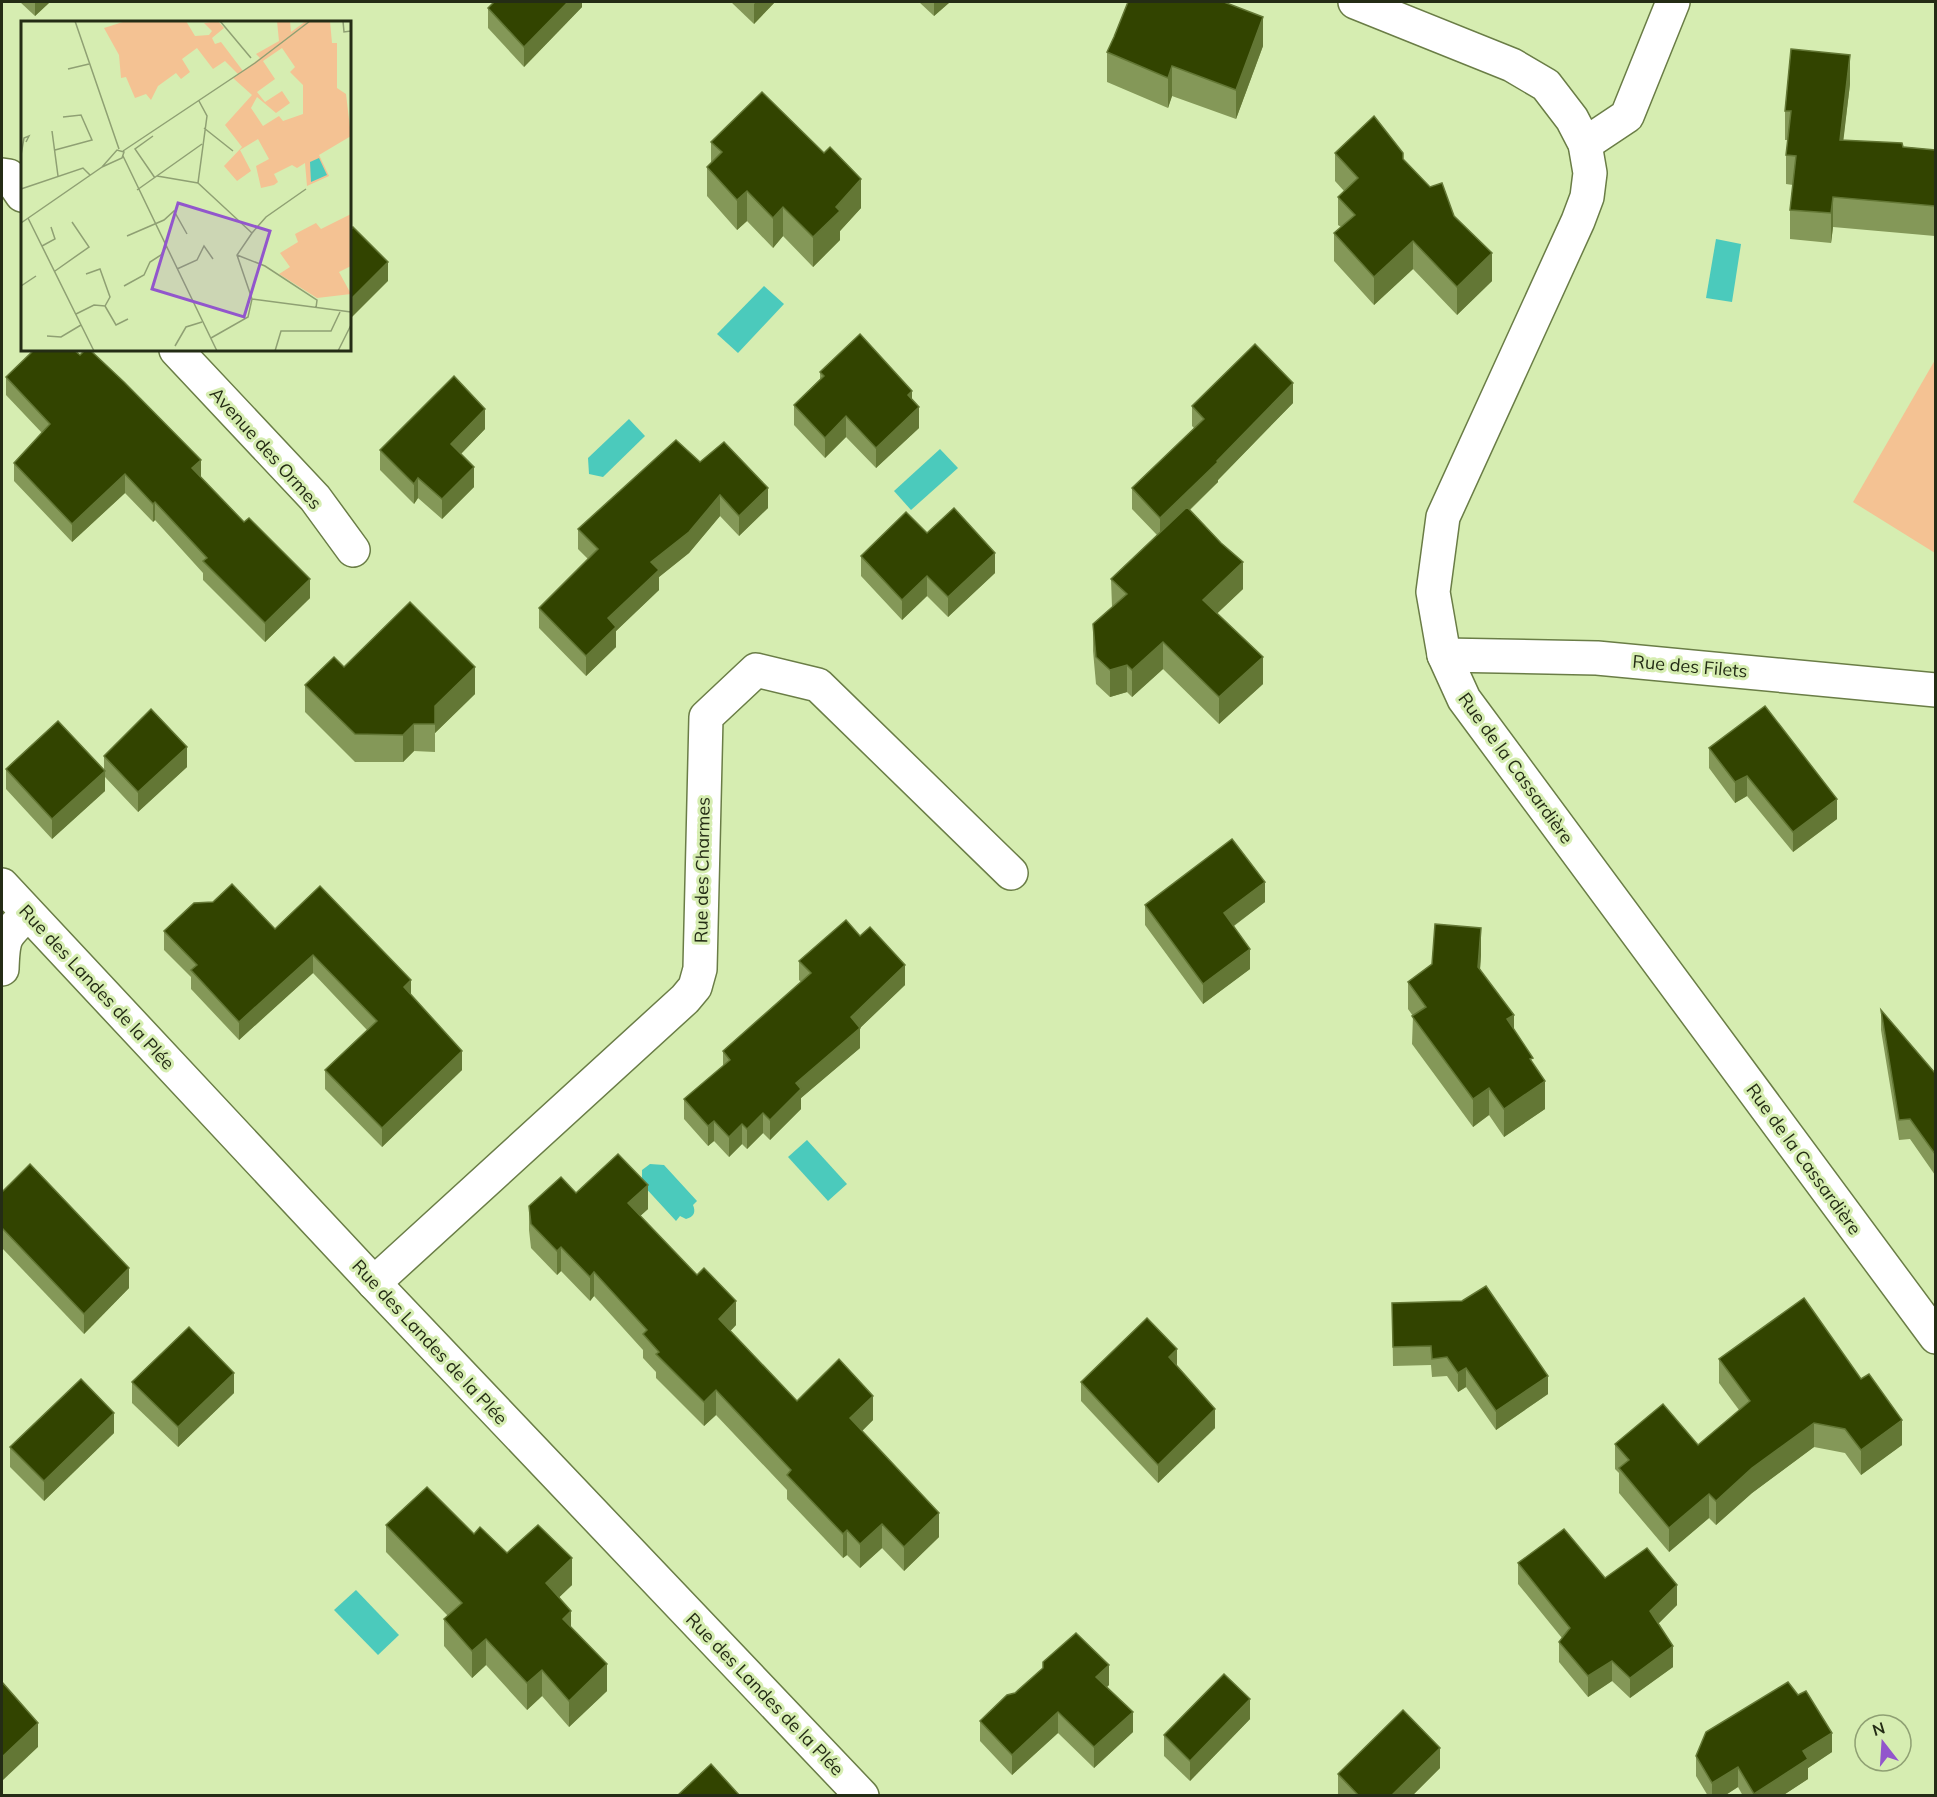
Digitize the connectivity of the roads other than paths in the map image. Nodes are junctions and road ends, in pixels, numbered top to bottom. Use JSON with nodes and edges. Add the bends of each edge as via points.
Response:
{"nodes":[{"id":1,"x":1355,"y":2,"type":"edge"},
{"id":2,"x":1673,"y":2,"type":"edge"},
{"id":3,"x":1585,"y":144,"type":"junction"},
{"id":4,"x":2,"y":175,"type":"edge"},
{"id":5,"x":21,"y":194,"type":"edge"},
{"id":6,"x":177,"y":351,"type":"edge"},
{"id":7,"x":353,"y":550,"type":"dead end"},
{"id":8,"x":1444,"y":655,"type":"junction"},
{"id":9,"x":1935,"y":690,"type":"edge"},
{"id":10,"x":1011,"y":873,"type":"dead end"},
{"id":11,"x":2,"y":885,"type":"edge"},
{"id":12,"x":28,"y":914,"type":"junction"},
{"id":13,"x":2,"y":969,"type":"edge"},
{"id":14,"x":374,"y":1282,"type":"junction"},
{"id":15,"x":1935,"y":1337,"type":"edge"},
{"id":16,"x":862,"y":1796,"type":"edge"}],
"edges":[{"from":1,"to":3,"type":"street","name":"Rue de la Cassardière","via":[[1512,66],[1546,85]]},
{"from":2,"to":3,"type":"street","via":[[1627,116]]},
{"from":3,"to":8,"type":"street","name":"Rue de la Cassardière","via":[[1590,173],[1578,221],[1443,517],[1432,592]]},
{"from":4,"to":5,"type":"street","via":[[9,176]]},
{"from":6,"to":7,"type":"street","name":"Avenue des Ormes","via":[[315,498]]},
{"from":8,"to":9,"type":"street","name":"Rue des Filets","via":[[1597,658]]},
{"from":8,"to":15,"type":"street","name":"Rue de la Cassardière","via":[[1464,699]]},
{"from":10,"to":14,"type":"street","name":"Rue des Charmes","via":[[818,685],[756,670],[706,717],[700,969],[695,987]]},
{"from":11,"to":12,"type":"street","name":"Rue des Landes de la Plée"},
{"from":12,"to":13,"type":"street","via":[[3,942]]},
{"from":12,"to":14,"type":"street","name":"Rue des Landes de la Plée"},
{"from":14,"to":16,"type":"street","name":"Rue des Landes de la Plée"}]}
